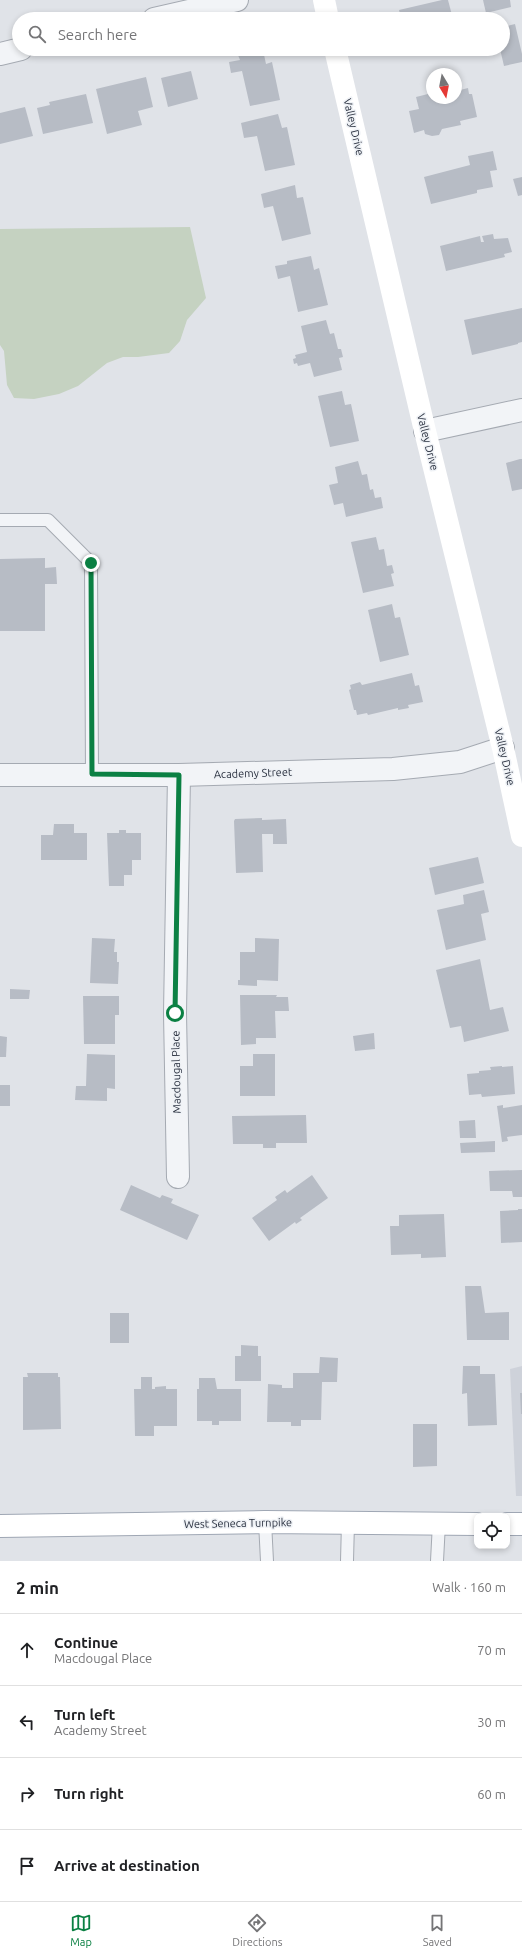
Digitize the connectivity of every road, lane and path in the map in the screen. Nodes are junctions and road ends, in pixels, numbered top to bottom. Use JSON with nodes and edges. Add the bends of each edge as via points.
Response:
{"nodes":[{"id":1,"x":237,"y":0,"type":"edge"},
{"id":2,"x":324,"y":0,"type":"edge"},
{"id":3,"x":185,"y":12,"type":"edge"},
{"id":4,"x":327,"y":12,"type":"edge"},
{"id":5,"x":338,"y":56,"type":"edge"},
{"id":6,"x":522,"y":410,"type":"edge"},
{"id":7,"x":425,"y":431,"type":"junction"},
{"id":8,"x":0,"y":520,"type":"edge"},
{"id":9,"x":503,"y":748,"type":"junction"},
{"id":10,"x":92,"y":774,"type":"junction"},
{"id":11,"x":0,"y":775,"type":"edge"},
{"id":12,"x":179,"y":775,"type":"junction"},
{"id":13,"x":522,"y":836,"type":"edge"},
{"id":14,"x":178,"y":1178,"type":"dead end"},
{"id":15,"x":265,"y":1522,"type":"junction"},
{"id":16,"x":348,"y":1523,"type":"junction"},
{"id":17,"x":439,"y":1523,"type":"junction"},
{"id":18,"x":474,"y":1524,"type":"edge"},
{"id":19,"x":510,"y":1524,"type":"edge"},
{"id":20,"x":522,"y":1524,"type":"edge"},
{"id":21,"x":0,"y":1526,"type":"edge"},
{"id":22,"x":267,"y":1561,"type":"edge"},
{"id":23,"x":347,"y":1561,"type":"edge"},
{"id":24,"x":437,"y":1561,"type":"edge"}],
"edges":[{"from":1,"to":3,"type":"street"},
{"from":2,"to":4,"type":"main road"},
{"from":5,"to":7,"type":"main road","name":"Valley Drive"},
{"from":6,"to":7,"type":"street"},
{"from":7,"to":9,"type":"main road","name":"Valley Drive"},
{"from":8,"to":10,"type":"lane","via":[[48,520],[91,563]]},
{"from":9,"to":12,"type":"street","name":"Academy Street","via":[[460,762],[393,769]]},
{"from":9,"to":13,"type":"main road","name":"Valley Drive"},
{"from":10,"to":11,"type":"street","name":"Academy Street"},
{"from":10,"to":12,"type":"street","name":"Academy Street"},
{"from":12,"to":14,"type":"street","name":"Macdougal Place","via":[[175,1013]]},
{"from":15,"to":16,"type":"main road","name":"West Seneca Turnpike"},
{"from":15,"to":21,"type":"main road","name":"West Seneca Turnpike"},
{"from":15,"to":22,"type":"lane"},
{"from":16,"to":17,"type":"main road","name":"West Seneca Turnpike"},
{"from":16,"to":23,"type":"lane"},
{"from":17,"to":18,"type":"main road","name":"West Seneca Turnpike"},
{"from":17,"to":24,"type":"lane"},
{"from":19,"to":20,"type":"main road"}]}
